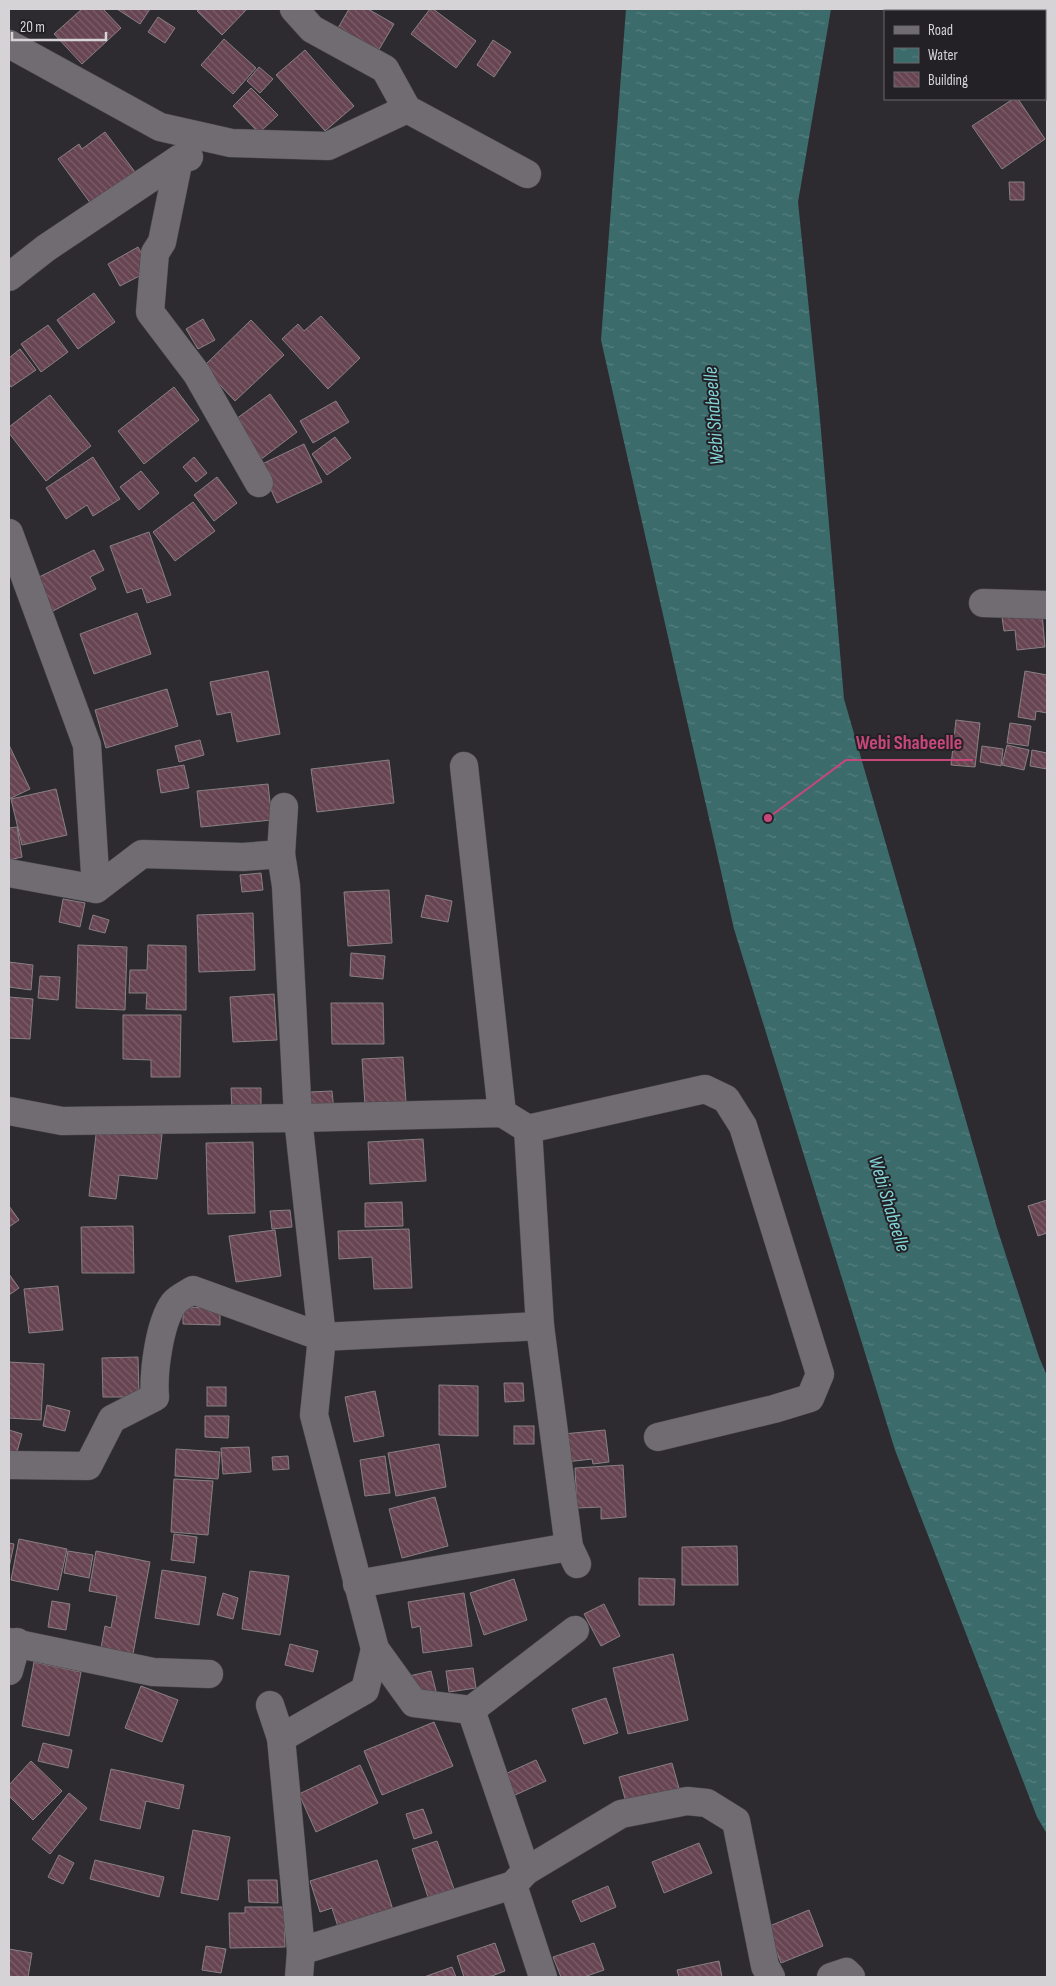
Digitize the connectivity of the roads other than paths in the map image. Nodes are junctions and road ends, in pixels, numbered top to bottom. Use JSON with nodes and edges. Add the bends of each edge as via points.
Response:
{"nodes":[{"id":1,"x":294,"y":9,"type":"edge"},
{"id":2,"x":9,"y":44,"type":"edge"},
{"id":3,"x":407,"y":109,"type":"junction"},
{"id":4,"x":231,"y":143,"type":"junction"},
{"id":5,"x":179,"y":159,"type":"junction"},
{"id":6,"x":527,"y":174,"type":"dead end"},
{"id":7,"x":9,"y":277,"type":"edge"},
{"id":8,"x":259,"y":483,"type":"dead end"},
{"id":9,"x":9,"y":533,"type":"edge"},
{"id":10,"x":983,"y":603,"type":"dead end"},
{"id":11,"x":1047,"y":605,"type":"edge"},
{"id":12,"x":464,"y":766,"type":"dead end"},
{"id":13,"x":284,"y":807,"type":"dead end"},
{"id":14,"x":281,"y":854,"type":"junction"},
{"id":15,"x":9,"y":873,"type":"edge"},
{"id":16,"x":96,"y":889,"type":"junction"},
{"id":17,"x":9,"y":1111,"type":"edge"},
{"id":18,"x":502,"y":1113,"type":"junction"},
{"id":19,"x":298,"y":1118,"type":"junction"},
{"id":20,"x":528,"y":1129,"type":"junction"},
{"id":21,"x":540,"y":1326,"type":"junction"},
{"id":22,"x":322,"y":1337,"type":"junction"},
{"id":23,"x":658,"y":1437,"type":"dead end"},
{"id":24,"x":9,"y":1464,"type":"edge"},
{"id":25,"x":358,"y":1584,"type":"junction"},
{"id":26,"x":574,"y":1630,"type":"dead end"},
{"id":27,"x":13,"y":1642,"type":"edge"},
{"id":28,"x":375,"y":1649,"type":"junction"},
{"id":29,"x":9,"y":1671,"type":"edge"},
{"id":30,"x":209,"y":1674,"type":"dead end"},
{"id":31,"x":270,"y":1705,"type":"dead end"},
{"id":32,"x":471,"y":1710,"type":"junction"},
{"id":33,"x":281,"y":1738,"type":"junction"},
{"id":34,"x":520,"y":1878,"type":"junction"},
{"id":35,"x":300,"y":1964,"type":"edge"},
{"id":36,"x":543,"y":1977,"type":"edge"},
{"id":37,"x":771,"y":1977,"type":"edge"},
{"id":38,"x":831,"y":1977,"type":"edge"},
{"id":39,"x":851,"y":1977,"type":"edge"}],
"edges":[{"from":1,"to":3,"type":"street","via":[[312,29],[385,69]]},
{"from":2,"to":4,"type":"street","via":[[160,127]]},
{"from":3,"to":4,"type":"street","via":[[328,146]]},
{"from":3,"to":6,"type":"street"},
{"from":4,"to":5,"type":"street","via":[[206,154]]},
{"from":5,"to":7,"type":"street","via":[[46,248]]},
{"from":5,"to":8,"type":"street","via":[[162,242],[155,253],[150,312],[197,374]]},
{"from":9,"to":16,"type":"street","via":[[87,745]]},
{"from":10,"to":11,"type":"street"},
{"from":12,"to":18,"type":"street"},
{"from":13,"to":14,"type":"street"},
{"from":14,"to":16,"type":"street","via":[[243,857],[142,854]]},
{"from":14,"to":19,"type":"street","via":[[286,886]]},
{"from":15,"to":16,"type":"street"},
{"from":17,"to":19,"type":"street","via":[[62,1121]]},
{"from":18,"to":19,"type":"street"},
{"from":18,"to":20,"type":"street"},
{"from":19,"to":22,"type":"street"},
{"from":20,"to":21,"type":"street"},
{"from":20,"to":23,"type":"street","via":[[705,1089],[726,1099],[743,1126],[820,1374],[810,1398]]},
{"from":21,"to":22,"type":"street"},
{"from":21,"to":25,"type":"street","via":[[573,1555]]},
{"from":22,"to":24,"type":"street","via":[[193,1290],[174,1302],[165,1319],[154,1378],[154,1397],[112,1419],[88,1466]]},
{"from":22,"to":25,"type":"street","via":[[314,1415]]},
{"from":25,"to":28,"type":"street"},
{"from":26,"to":32,"type":"street"},
{"from":27,"to":29,"type":"street"},
{"from":27,"to":30,"type":"street","via":[[153,1672]]},
{"from":28,"to":32,"type":"street","via":[[414,1703]]},
{"from":28,"to":33,"type":"street","via":[[365,1690]]},
{"from":31,"to":33,"type":"street"},
{"from":32,"to":34,"type":"street"},
{"from":33,"to":35,"type":"street"},
{"from":34,"to":35,"type":"street"},
{"from":34,"to":36,"type":"street"},
{"from":34,"to":37,"type":"street","via":[[620,1814],[687,1801],[707,1803],[736,1821],[765,1966]]},
{"from":38,"to":39,"type":"street","via":[[846,1972]]}]}
